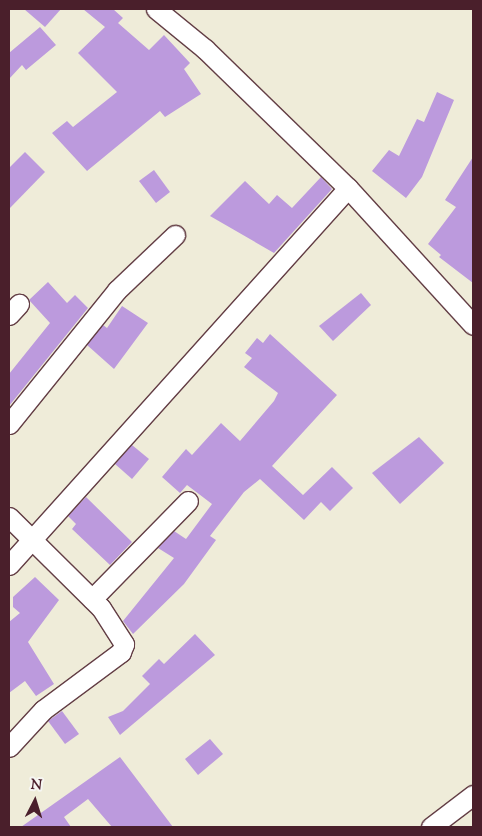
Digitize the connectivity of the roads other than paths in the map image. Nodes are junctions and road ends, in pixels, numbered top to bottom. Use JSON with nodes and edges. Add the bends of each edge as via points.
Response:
{"nodes":[{"id":1,"x":156,"y":9,"type":"edge"},
{"id":2,"x":348,"y":188,"type":"junction"},
{"id":3,"x":175,"y":235,"type":"dead end"},
{"id":4,"x":473,"y":325,"type":"edge"},
{"id":5,"x":9,"y":424,"type":"edge"},
{"id":6,"x":188,"y":501,"type":"dead end"},
{"id":7,"x":9,"y":517,"type":"edge"},
{"id":8,"x":33,"y":540,"type":"junction"},
{"id":9,"x":9,"y":565,"type":"edge"},
{"id":10,"x":92,"y":599,"type":"junction"},
{"id":11,"x":9,"y":747,"type":"edge"},
{"id":12,"x":473,"y":795,"type":"edge"},
{"id":13,"x":431,"y":827,"type":"edge"}],
"edges":[{"from":1,"to":2,"type":"street","via":[[205,49]]},
{"from":2,"to":4,"type":"street"},
{"from":2,"to":8,"type":"street"},
{"from":3,"to":5,"type":"street","via":[[117,290]]},
{"from":6,"to":10,"type":"street"},
{"from":7,"to":8,"type":"street"},
{"from":8,"to":9,"type":"street"},
{"from":8,"to":10,"type":"street"},
{"from":10,"to":11,"type":"street","via":[[122,635],[121,652],[44,710]]},
{"from":12,"to":13,"type":"street"}]}
